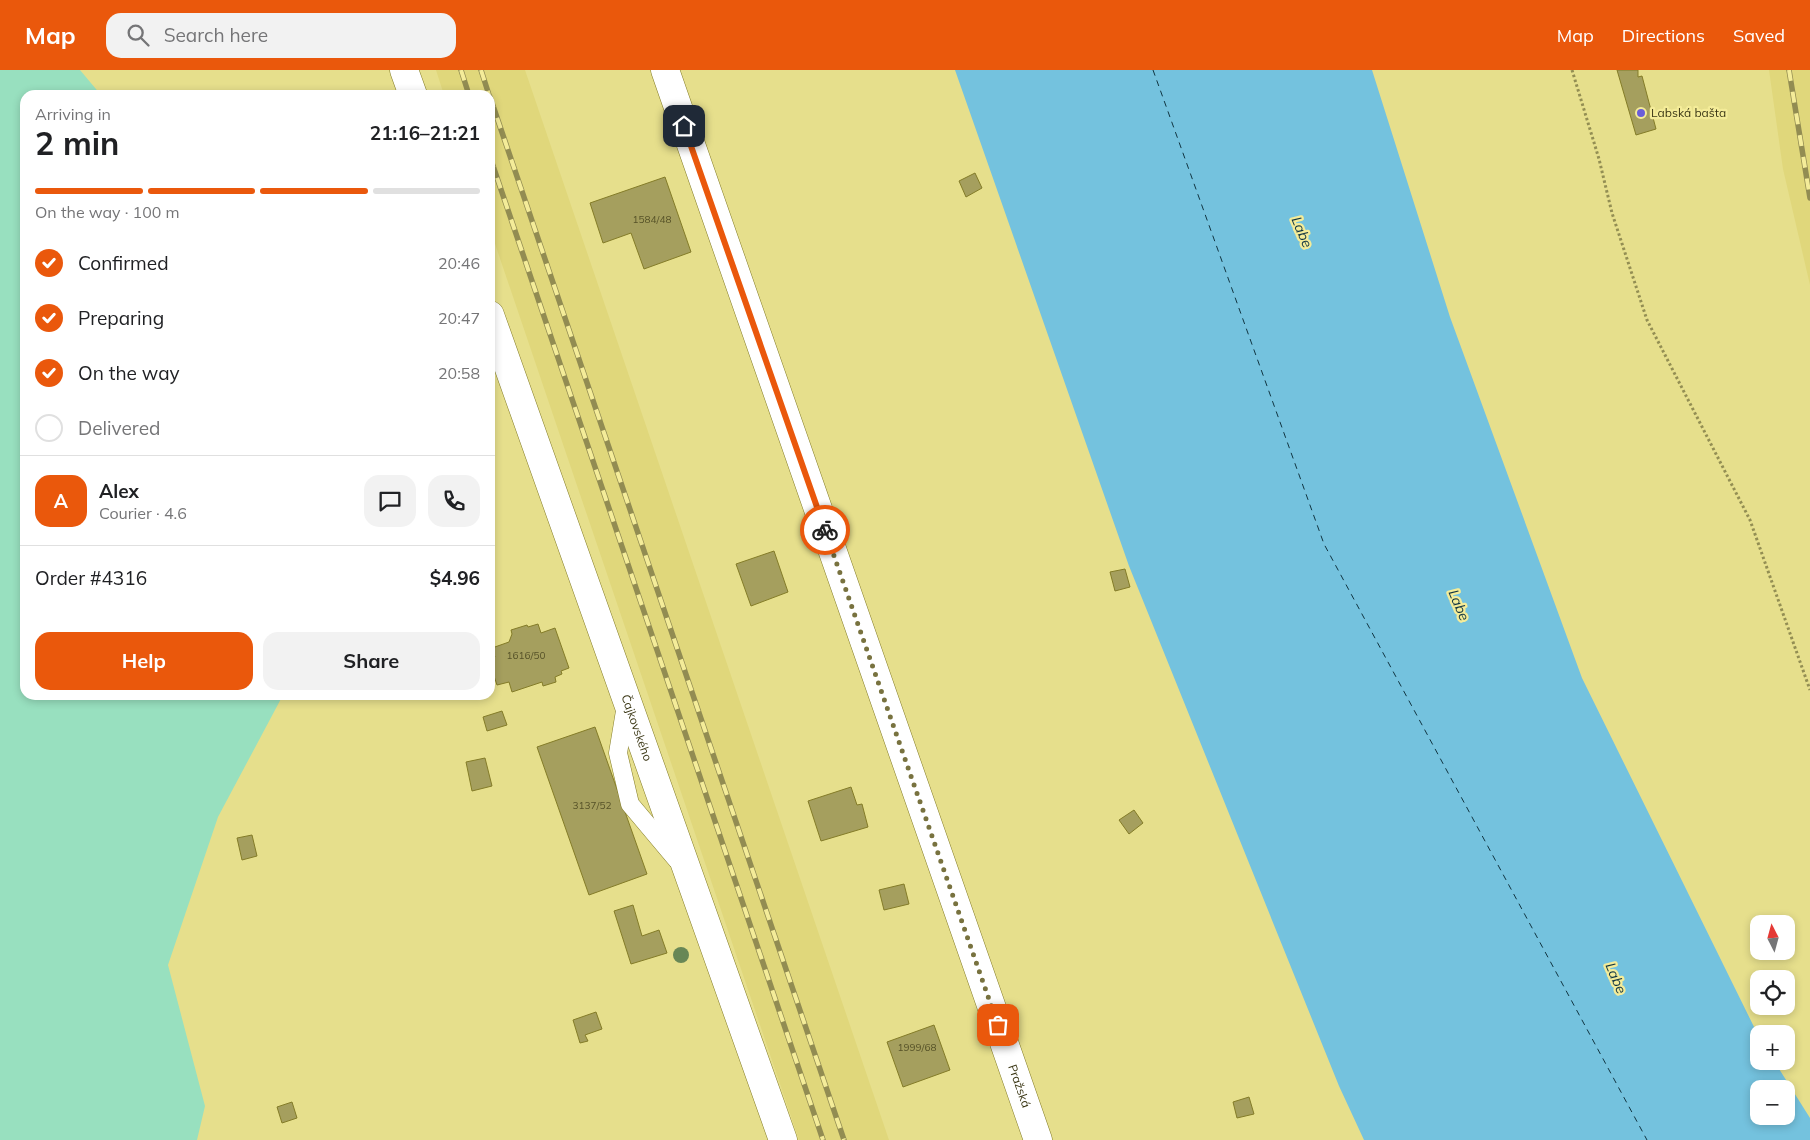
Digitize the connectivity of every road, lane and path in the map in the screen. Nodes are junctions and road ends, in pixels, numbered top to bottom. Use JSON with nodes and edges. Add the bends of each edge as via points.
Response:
{"nodes":[{"id":1,"x":404,"y":70,"type":"edge"},
{"id":2,"x":665,"y":70,"type":"edge"},
{"id":3,"x":1572,"y":70,"type":"edge"},
{"id":4,"x":411,"y":90,"type":"edge"},
{"id":5,"x":495,"y":329,"type":"edge"},
{"id":6,"x":1810,"y":690,"type":"edge"},
{"id":7,"x":783,"y":1140,"type":"edge"},
{"id":8,"x":1038,"y":1140,"type":"edge"}],
"edges":[{"from":1,"to":4,"type":"main road"},
{"from":2,"to":8,"type":"main road","name":"Pražská"},
{"from":3,"to":6,"type":"path","via":[[1612,213],[1648,320],[1750,520]]},
{"from":5,"to":7,"type":"main road","name":"Čajkovského"}]}
